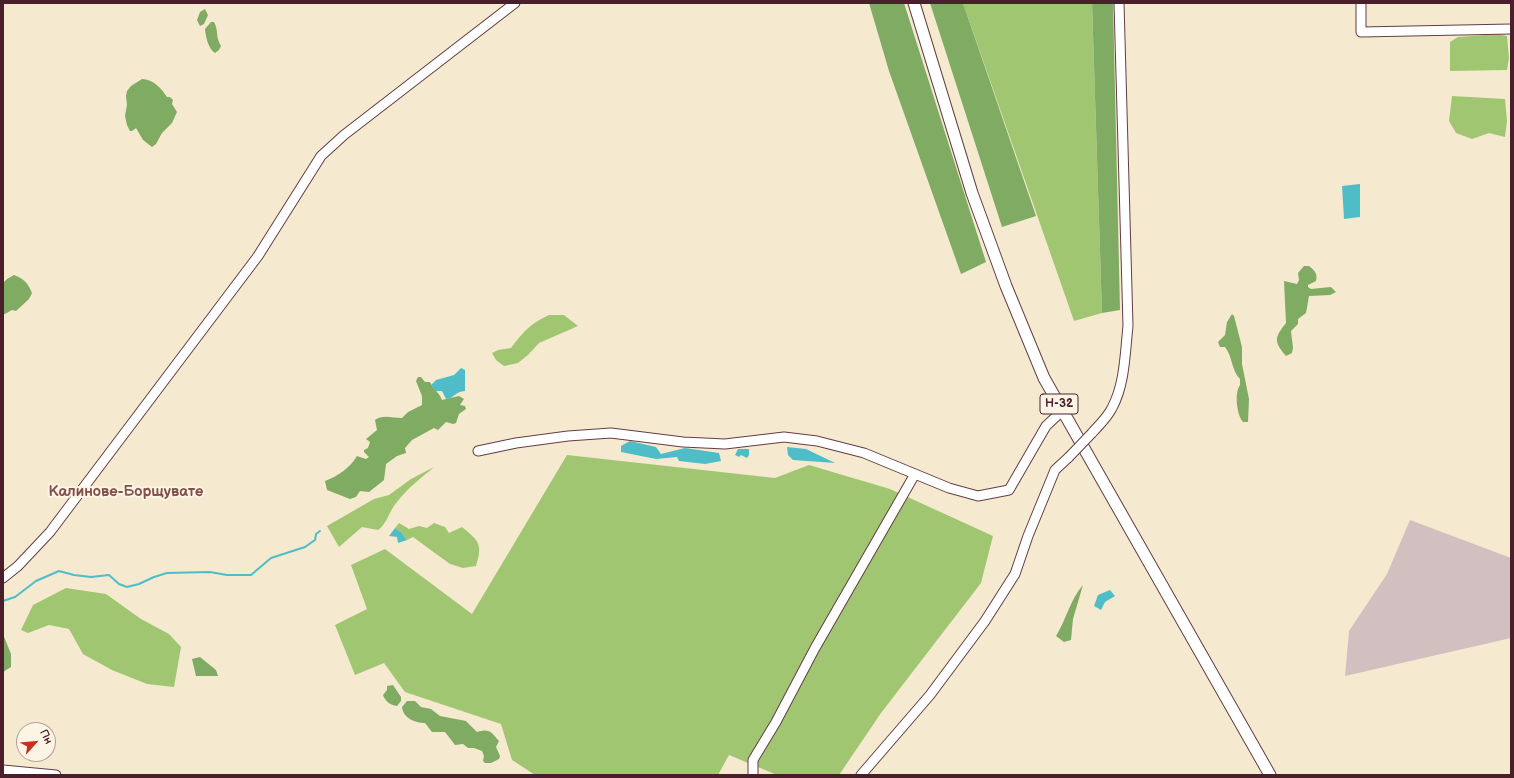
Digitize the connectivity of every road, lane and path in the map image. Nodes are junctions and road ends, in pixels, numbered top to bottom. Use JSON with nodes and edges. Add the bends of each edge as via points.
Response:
{"nodes":[{"id":1,"x":515,"y":3,"type":"edge"},
{"id":2,"x":914,"y":3,"type":"edge"},
{"id":3,"x":1119,"y":3,"type":"edge"},
{"id":4,"x":1361,"y":3,"type":"edge"},
{"id":5,"x":1511,"y":29,"type":"edge"},
{"id":6,"x":1063,"y":410,"type":"junction"},
{"id":7,"x":478,"y":451,"type":"dead end"},
{"id":8,"x":915,"y":474,"type":"junction"},
{"id":9,"x":3,"y":578,"type":"edge"},
{"id":10,"x":3,"y":770,"type":"edge"},
{"id":11,"x":56,"y":775,"type":"edge"},
{"id":12,"x":753,"y":775,"type":"edge"},
{"id":13,"x":861,"y":775,"type":"edge"},
{"id":14,"x":1270,"y":775,"type":"edge"}],
"edges":[{"from":1,"to":9,"type":"street","via":[[344,135],[321,156],[258,256],[50,532]]},
{"from":2,"to":6,"type":"main road","number":"Н-32","via":[[980,214],[1006,286],[1044,378]]},
{"from":3,"to":13,"type":"street","bridge":true,"via":[[1128,326],[1124,368],[1116,398],[1109,414],[1055,470],[1015,574],[985,621],[930,695]]},
{"from":4,"to":5,"type":"street","via":[[1361,32]]},
{"from":6,"to":8,"type":"street","via":[[1046,426],[1009,490],[978,496],[949,488]]},
{"from":6,"to":14,"type":"main road","number":"Н-32"},
{"from":7,"to":8,"type":"street","via":[[516,443],[611,433],[683,442],[725,444],[784,437],[817,441],[864,453]]},
{"from":8,"to":12,"type":"street","via":[[753,760]]},
{"from":10,"to":11,"type":"street"}]}
